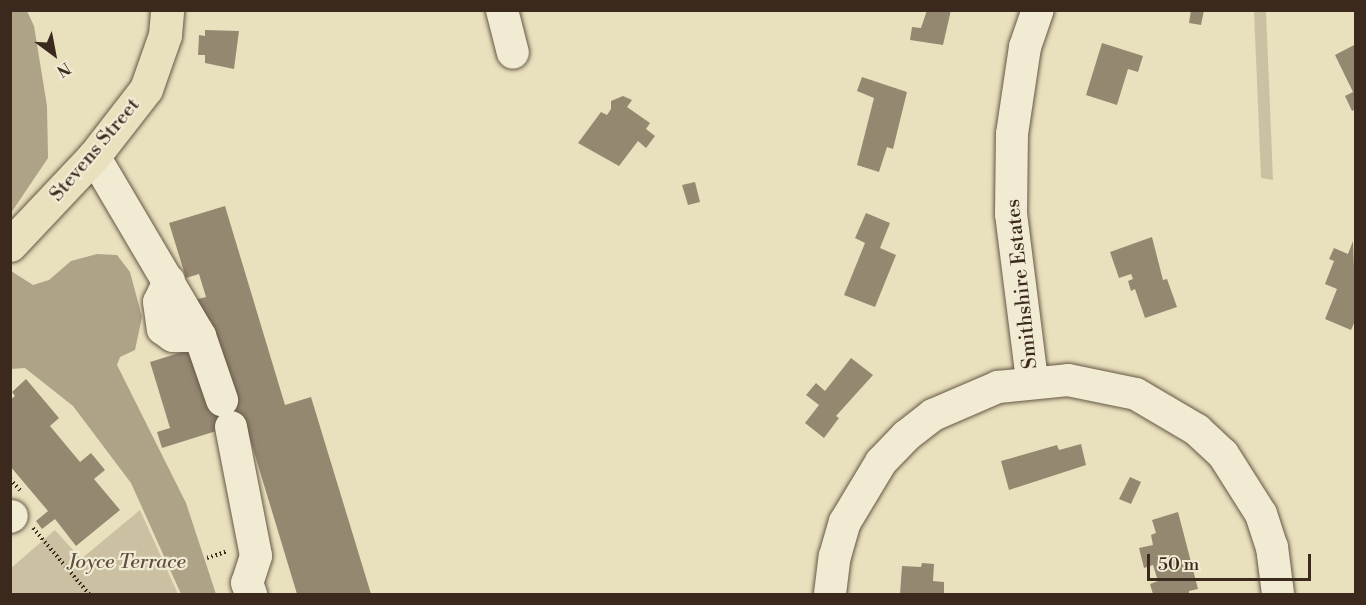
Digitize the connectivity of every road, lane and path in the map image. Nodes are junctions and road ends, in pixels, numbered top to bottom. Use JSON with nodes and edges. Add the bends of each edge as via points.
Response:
{"nodes":[{"id":1,"x":167,"y":10,"type":"edge"},
{"id":2,"x":502,"y":10,"type":"edge"},
{"id":3,"x":1038,"y":10,"type":"edge"},
{"id":4,"x":513,"y":53,"type":"dead end"},
{"id":5,"x":94,"y":156,"type":"junction"},
{"id":6,"x":10,"y":244,"type":"edge"},
{"id":7,"x":1032,"y":380,"type":"junction"},
{"id":8,"x":11,"y":516,"type":"edge"},
{"id":9,"x":228,"y":551,"type":"dead end"},
{"id":10,"x":207,"y":558,"type":"dead end"},
{"id":11,"x":88,"y":594,"type":"edge"},
{"id":12,"x":251,"y":594,"type":"edge"},
{"id":13,"x":830,"y":594,"type":"edge"},
{"id":14,"x":1278,"y":594,"type":"edge"}],
"edges":[{"from":1,"to":5,"type":"main road","name":"Stevens Street","via":[[165,35],[146,89]]},
{"from":2,"to":4,"type":"street"},
{"from":3,"to":7,"type":"street","name":"Smithshire Estates","via":[[1024,47],[1012,134],[1011,214]]},
{"from":5,"to":6,"type":"main road","name":"Stevens Street"},
{"from":5,"to":12,"type":"street","via":[[200,336],[227,413],[256,556],[247,583]]},
{"from":7,"to":13,"type":"street","name":"Smithshire Estates","via":[[998,387],[933,415],[881,462],[845,522],[835,555]]},
{"from":7,"to":14,"type":"street","name":"Smithshire Estates","via":[[1091,383],[1136,394],[1197,430],[1244,482],[1261,514],[1272,547]]},
{"from":8,"to":11,"type":"path","via":[[32,526]]},
{"from":9,"to":10,"type":"path"}]}
